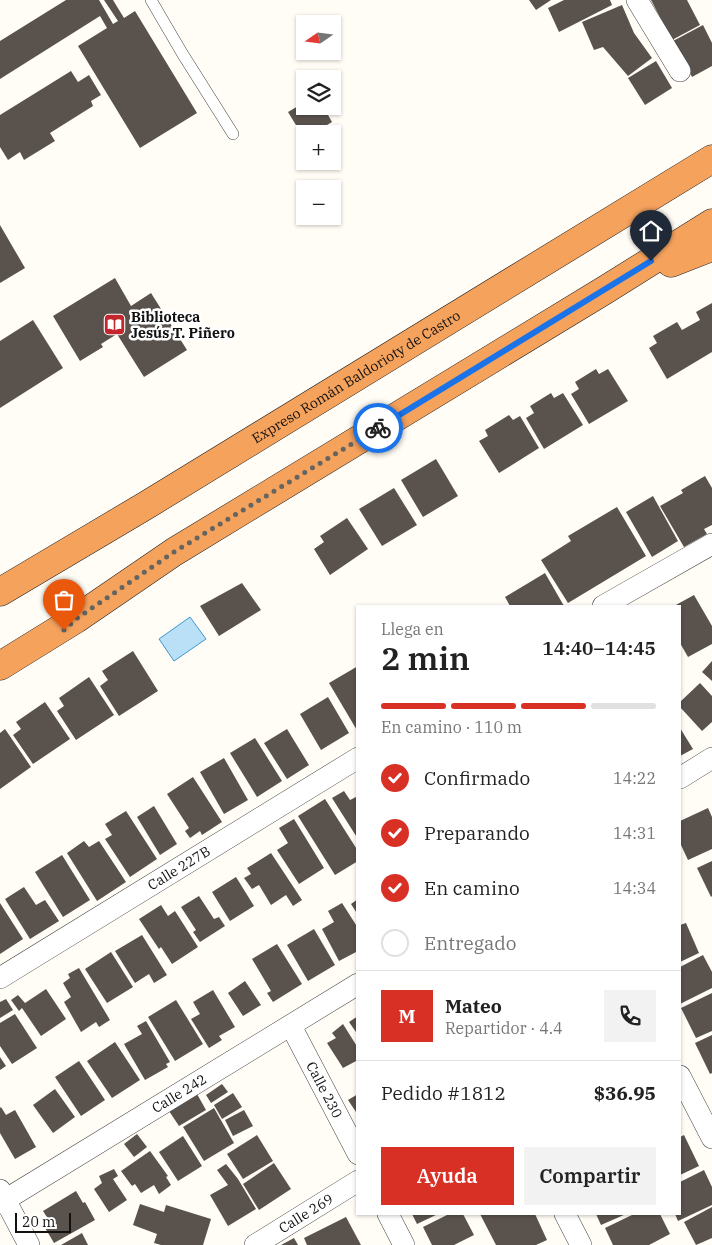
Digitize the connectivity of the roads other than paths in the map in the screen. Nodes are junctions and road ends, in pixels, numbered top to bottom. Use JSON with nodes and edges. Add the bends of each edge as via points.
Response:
{"nodes":[{"id":1,"x":151,"y":0,"type":"edge"},
{"id":2,"x":637,"y":0,"type":"edge"},
{"id":3,"x":680,"y":70,"type":"dead end"},
{"id":4,"x":233,"y":134,"type":"dead end"},
{"id":5,"x":712,"y":159,"type":"edge"},
{"id":6,"x":712,"y":222,"type":"edge"},
{"id":7,"x":712,"y":247,"type":"edge"},
{"id":8,"x":605,"y":290,"type":"junction"},
{"id":9,"x":712,"y":544,"type":"edge"},
{"id":10,"x":0,"y":592,"type":"edge"},
{"id":11,"x":605,"y":605,"type":"edge"},
{"id":12,"x":76,"y":619,"type":"junction"},
{"id":13,"x":0,"y":666,"type":"edge"},
{"id":14,"x":0,"y":683,"type":"edge"},
{"id":15,"x":712,"y":758,"type":"edge"},
{"id":16,"x":356,"y":759,"type":"edge"},
{"id":17,"x":681,"y":777,"type":"edge"},
{"id":18,"x":0,"y":978,"type":"edge"},
{"id":19,"x":356,"y":985,"type":"edge"},
{"id":20,"x":291,"y":1026,"type":"junction"},
{"id":21,"x":681,"y":1078,"type":"edge"},
{"id":22,"x":712,"y":1138,"type":"edge"},
{"id":23,"x":356,"y":1150,"type":"edge"},
{"id":24,"x":356,"y":1182,"type":"edge"},
{"id":25,"x":2,"y":1198,"type":"edge"},
{"id":26,"x":389,"y":1215,"type":"edge"},
{"id":27,"x":566,"y":1215,"type":"edge"},
{"id":28,"x":29,"y":1245,"type":"edge"},
{"id":29,"x":255,"y":1245,"type":"edge"},
{"id":30,"x":404,"y":1245,"type":"edge"},
{"id":31,"x":581,"y":1245,"type":"edge"}],
"edges":[{"from":1,"to":4,"type":"lane"},
{"from":2,"to":3,"type":"street"},
{"from":5,"to":10,"type":"highway","name":"Expreso Román Baldorioty de Castro"},
{"from":6,"to":8,"type":"highway"},
{"from":7,"to":8,"type":"highway"},
{"from":8,"to":12,"type":"highway","via":[[174,552]]},
{"from":9,"to":11,"type":"street"},
{"from":12,"to":13,"type":"highway"},
{"from":12,"to":14,"type":"highway","via":[[41,653]]},
{"from":15,"to":17,"type":"street"},
{"from":16,"to":18,"type":"street","name":"Calle 227B"},
{"from":19,"to":20,"type":"street","name":"Calle 242"},
{"from":20,"to":23,"type":"street","name":"Calle 230"},
{"from":20,"to":25,"type":"street","name":"Calle 242"},
{"from":21,"to":22,"type":"street"},
{"from":24,"to":29,"type":"street","name":"Calle 269"},
{"from":25,"to":28,"type":"street"},
{"from":26,"to":30,"type":"street"},
{"from":27,"to":31,"type":"street"}]}
